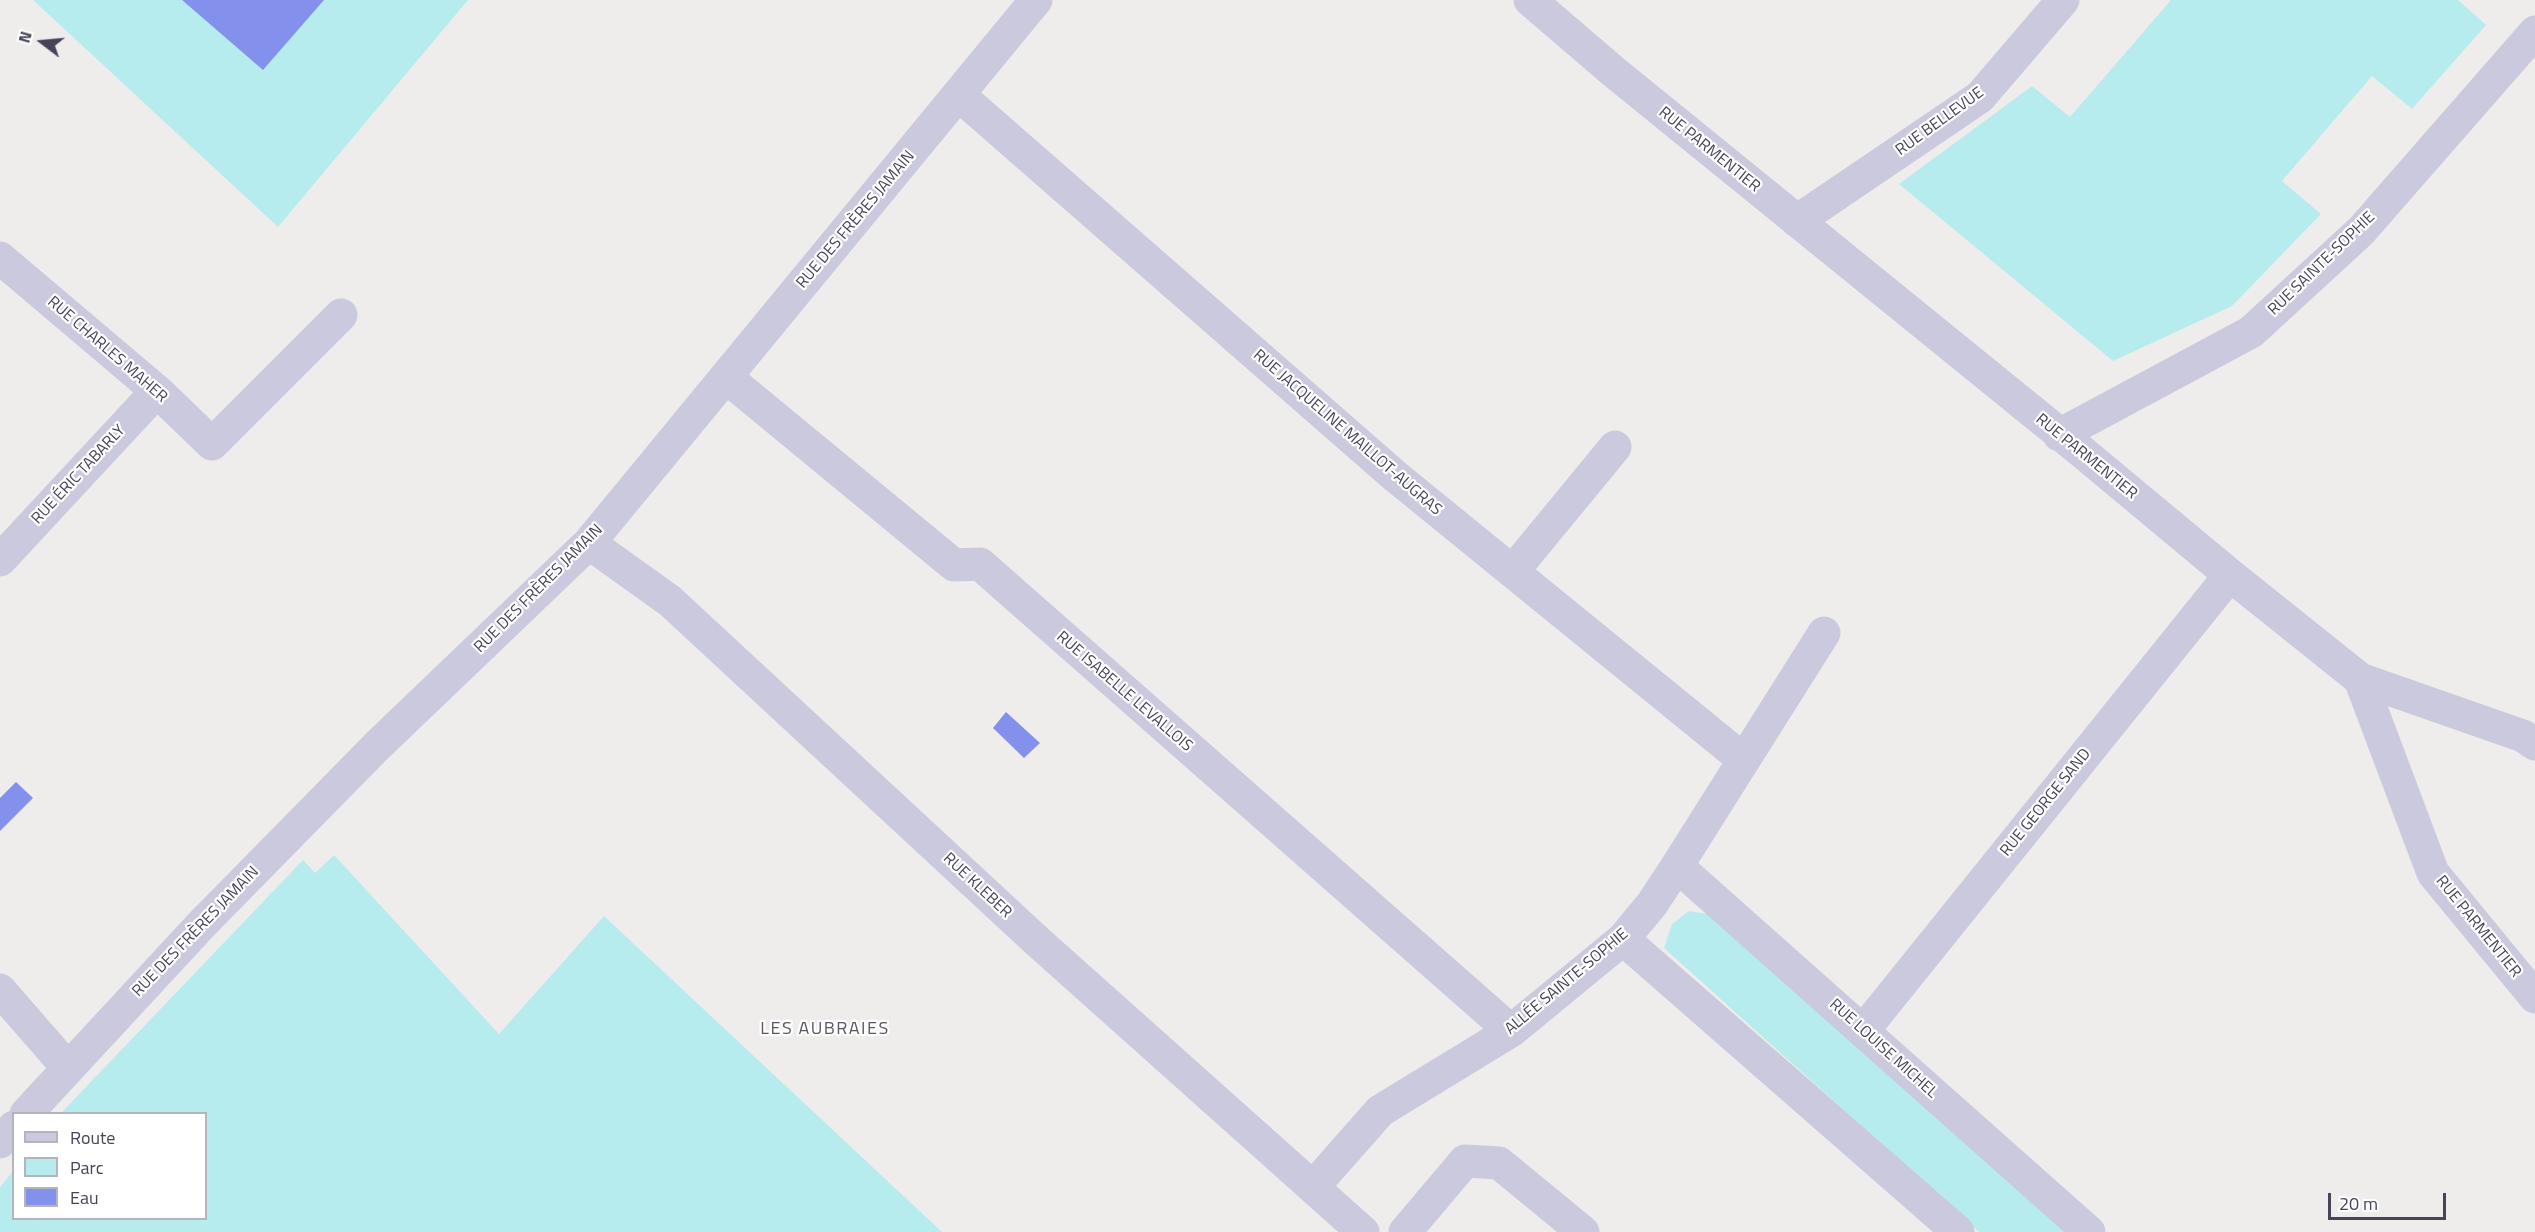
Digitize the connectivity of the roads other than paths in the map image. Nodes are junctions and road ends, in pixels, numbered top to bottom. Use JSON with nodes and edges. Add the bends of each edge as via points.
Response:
{"nodes":[{"id":1,"x":1036,"y":0,"type":"edge"},
{"id":2,"x":1530,"y":0,"type":"edge"},
{"id":3,"x":2063,"y":0,"type":"edge"},
{"id":4,"x":2535,"y":32,"type":"edge"},
{"id":5,"x":959,"y":95,"type":"junction"},
{"id":6,"x":1797,"y":222,"type":"junction"},
{"id":7,"x":0,"y":258,"type":"edge"},
{"id":8,"x":341,"y":315,"type":"dead end"},
{"id":9,"x":726,"y":377,"type":"junction"},
{"id":10,"x":157,"y":391,"type":"junction"},
{"id":11,"x":2059,"y":435,"type":"junction"},
{"id":12,"x":1615,"y":447,"type":"dead end"},
{"id":13,"x":589,"y":543,"type":"junction"},
{"id":14,"x":0,"y":560,"type":"edge"},
{"id":15,"x":1508,"y":566,"type":"junction"},
{"id":16,"x":2230,"y":575,"type":"junction"},
{"id":17,"x":1824,"y":633,"type":"dead end"},
{"id":18,"x":2360,"y":679,"type":"junction"},
{"id":19,"x":2535,"y":744,"type":"edge"},
{"id":20,"x":1744,"y":760,"type":"junction"},
{"id":21,"x":1677,"y":866,"type":"junction"},
{"id":22,"x":1623,"y":939,"type":"junction"},
{"id":23,"x":0,"y":990,"type":"edge"},
{"id":24,"x":2535,"y":996,"type":"edge"},
{"id":25,"x":1510,"y":1031,"type":"junction"},
{"id":26,"x":1863,"y":1031,"type":"junction"},
{"id":27,"x":67,"y":1067,"type":"junction"},
{"id":28,"x":27,"y":1112,"type":"edge"},
{"id":29,"x":12,"y":1129,"type":"edge"},
{"id":30,"x":0,"y":1142,"type":"edge"},
{"id":31,"x":1313,"y":1187,"type":"junction"},
{"id":32,"x":1363,"y":1232,"type":"edge"},
{"id":33,"x":1405,"y":1232,"type":"edge"},
{"id":34,"x":1582,"y":1232,"type":"edge"},
{"id":35,"x":1958,"y":1232,"type":"edge"},
{"id":36,"x":2089,"y":1232,"type":"edge"}],
"edges":[{"from":1,"to":5,"type":"street","name":"RUE DES FRÈRES JAMAIN"},
{"from":2,"to":6,"type":"street","name":"RUE PARMENTIER"},
{"from":3,"to":6,"type":"street","name":"RUE BELLEVUE","via":[[1980,97]]},
{"from":4,"to":11,"type":"street","name":"RUE SAINTE-SOPHIE","via":[[2361,231],[2251,332]]},
{"from":5,"to":9,"type":"street","name":"RUE DES FRÈRES JAMAIN"},
{"from":5,"to":15,"type":"street","name":"RUE JACQUELINE MAILLOT-AUGRAS","via":[[1395,476]]},
{"from":6,"to":11,"type":"street","name":"RUE PARMENTIER"},
{"from":7,"to":10,"type":"street","name":"RUE CHARLES MAHER"},
{"from":8,"to":10,"type":"street","name":"RUE CHARLES MAHER","via":[[212,444]]},
{"from":9,"to":13,"type":"street","name":"RUE DES FRÈRES JAMAIN"},
{"from":9,"to":25,"type":"street","name":"RUE ISABELLE LEVALLOIS","via":[[954,565],[980,564]]},
{"from":10,"to":14,"type":"street","name":"RUE ÉRIC TABARLY"},
{"from":11,"to":16,"type":"street","name":"RUE PARMENTIER"},
{"from":12,"to":15,"type":"street"},
{"from":13,"to":27,"type":"street","name":"RUE DES FRÈRES JAMAIN","via":[[377,746]]},
{"from":13,"to":31,"type":"street","name":"RUE KLEBER","via":[[670,602],[1037,941]]},
{"from":15,"to":20,"type":"street","name":"RUE JACQUELINE MAILLOT-AUGRAS"},
{"from":16,"to":18,"type":"street","name":"RUE PARMENTIER"},
{"from":16,"to":26,"type":"street","name":"RUE GEORGE SAND"},
{"from":17,"to":20,"type":"street","name":"ALLÉE SAINTE-SOPHIE"},
{"from":18,"to":19,"type":"street","via":[[2523,735]]},
{"from":18,"to":24,"type":"street","name":"RUE PARMENTIER","via":[[2433,873]]},
{"from":20,"to":21,"type":"street","name":"ALLÉE SAINTE-SOPHIE"},
{"from":21,"to":22,"type":"street","name":"ALLÉE SAINTE-SOPHIE"},
{"from":21,"to":26,"type":"street","name":"RUE LOUISE MICHEL"},
{"from":22,"to":25,"type":"street","name":"ALLÉE SAINTE-SOPHIE"},
{"from":22,"to":35,"type":"street"},
{"from":23,"to":27,"type":"street"},
{"from":25,"to":31,"type":"street","name":"ALLÉE SAINTE-SOPHIE","via":[[1380,1112]]},
{"from":26,"to":36,"type":"street","name":"RUE LOUISE MICHEL"},
{"from":27,"to":28,"type":"street","name":"RUE DES FRÈRES JAMAIN"},
{"from":29,"to":30,"type":"street"},
{"from":31,"to":32,"type":"street","name":"RUE KLEBER"},
{"from":33,"to":34,"type":"street","via":[[1465,1161],[1499,1163]]}]}
